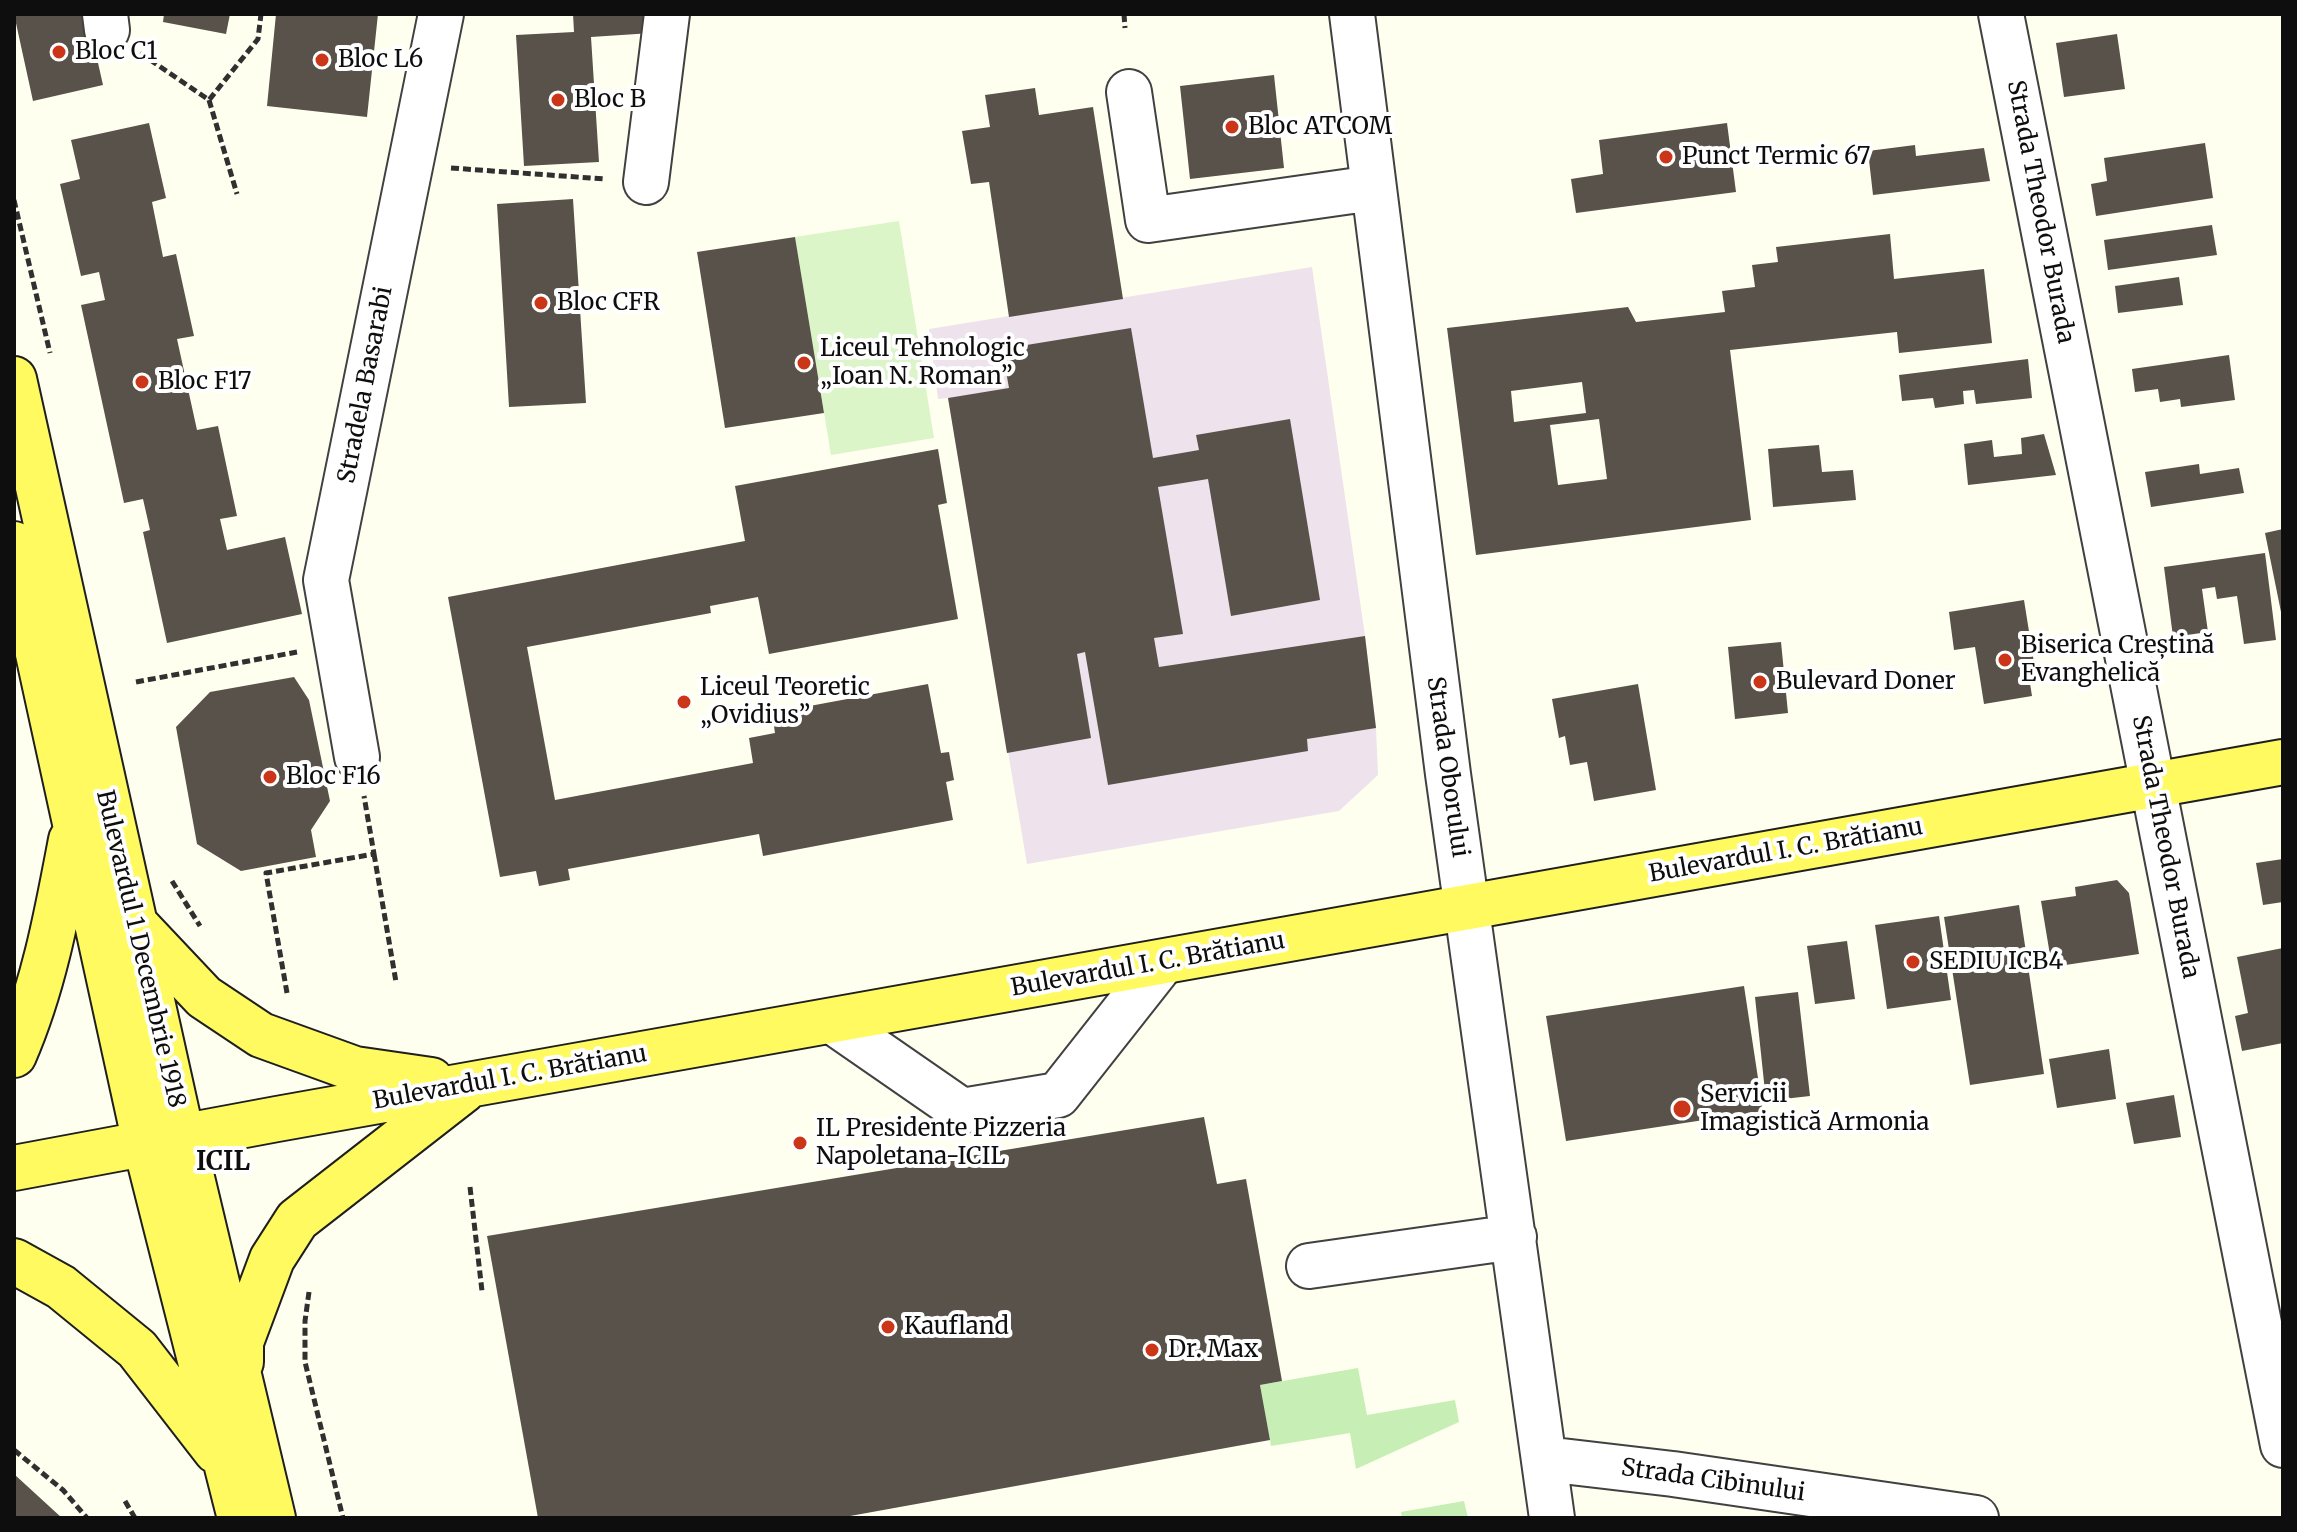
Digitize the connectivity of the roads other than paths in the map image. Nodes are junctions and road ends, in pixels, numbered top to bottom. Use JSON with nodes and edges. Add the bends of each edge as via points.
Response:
{"nodes":[{"id":1,"x":441,"y":14,"type":"edge"},
{"id":2,"x":667,"y":14,"type":"edge"},
{"id":3,"x":1352,"y":14,"type":"edge"},
{"id":4,"x":2001,"y":14,"type":"edge"},
{"id":5,"x":1129,"y":92,"type":"dead end"},
{"id":6,"x":646,"y":182,"type":"road end"},
{"id":7,"x":1373,"y":188,"type":"junction"},
{"id":8,"x":33,"y":373,"type":"edge"},
{"id":9,"x":14,"y":544,"type":"edge"},
{"id":10,"x":357,"y":757,"type":"road end"},
{"id":11,"x":2283,"y":762,"type":"edge"},
{"id":12,"x":2153,"y":785,"type":"junction"},
{"id":13,"x":75,"y":822,"type":"junction"},
{"id":14,"x":1466,"y":907,"type":"junction"},
{"id":15,"x":134,"y":922,"type":"junction"},
{"id":16,"x":1162,"y":963,"type":"junction"},
{"id":17,"x":832,"y":1021,"type":"junction"},
{"id":18,"x":14,"y":1055,"type":"edge"},
{"id":19,"x":469,"y":1086,"type":"junction"},
{"id":20,"x":164,"y":1140,"type":"junction"},
{"id":21,"x":14,"y":1168,"type":"edge"},
{"id":22,"x":1514,"y":1237,"type":"junction"},
{"id":23,"x":14,"y":1261,"type":"edge"},
{"id":24,"x":1309,"y":1266,"type":"dead end"},
{"id":25,"x":241,"y":1380,"type":"junction"},
{"id":26,"x":2283,"y":1445,"type":"edge"},
{"id":27,"x":1545,"y":1459,"type":"junction"},
{"id":28,"x":227,"y":1464,"type":"junction"},
{"id":29,"x":240,"y":1518,"type":"edge"},
{"id":30,"x":273,"y":1518,"type":"edge"},
{"id":31,"x":1552,"y":1518,"type":"edge"},
{"id":32,"x":1976,"y":1518,"type":"edge"}],
"edges":[{"from":1,"to":10,"type":"street","name":"Stradela Basarabi","via":[[326,580]]},
{"from":2,"to":6,"type":"street"},
{"from":3,"to":7,"type":"street","name":"Strada Oborului"},
{"from":4,"to":12,"type":"street","name":"Strada Theodor Burada"},
{"from":5,"to":7,"type":"street","via":[[1148,220]]},
{"from":7,"to":14,"type":"street","name":"Strada Oborului"},
{"from":8,"to":15,"type":"main road","name":"Bulevardul 1 Decembrie 1918"},
{"from":9,"to":13,"type":"main road","name":"Bulevardul 1 Decembrie 1918"},
{"from":11,"to":12,"type":"main road","name":"Bulevardul I. C. Brătianu"},
{"from":12,"to":14,"type":"main road","name":"Bulevardul I. C. Brătianu"},
{"from":12,"to":26,"type":"street","name":"Strada Theodor Burada"},
{"from":13,"to":18,"type":"main road","via":[[50,949]]},
{"from":13,"to":20,"type":"main road","name":"Bulevardul 1 Decembrie 1918"},
{"from":14,"to":16,"type":"main road","name":"Bulevardul I. C. Brătianu"},
{"from":14,"to":22,"type":"street","name":"Strada Oborului"},
{"from":15,"to":19,"type":"main road","via":[[204,997],[261,1035],[355,1069]]},
{"from":15,"to":20,"type":"main road","name":"Bulevardul 1 Decembrie 1918"},
{"from":16,"to":17,"type":"main road","name":"Bulevardul I. C. Brătianu"},
{"from":16,"to":17,"type":"street","via":[[1058,1095],[962,1111]]},
{"from":17,"to":19,"type":"main road","name":"Bulevardul I. C. Brătianu"},
{"from":19,"to":20,"type":"main road","name":"Bulevardul I. C. Brătianu"},
{"from":19,"to":25,"type":"main road","via":[[297,1220],[272,1259],[241,1342]]},
{"from":20,"to":21,"type":"main road","name":"Bulevardul I. C. Brătianu"},
{"from":20,"to":25,"type":"main road","name":"Bulevardul 1 Decembrie 1918"},
{"from":20,"to":28,"type":"main road","name":"Bulevardul 1 Decembrie 1918"},
{"from":22,"to":24,"type":"street"},
{"from":22,"to":27,"type":"street","name":"Strada Oborului"},
{"from":23,"to":28,"type":"main road","via":[[61,1287],[137,1349]]},
{"from":25,"to":30,"type":"main road","name":"Bulevardul 1 Decembrie 1918"},
{"from":27,"to":31,"type":"street","name":"Strada Oborului"},
{"from":27,"to":32,"type":"street","name":"Strada Cibinului"},
{"from":28,"to":29,"type":"main road","name":"Bulevardul 1 Decembrie 1918"}]}
